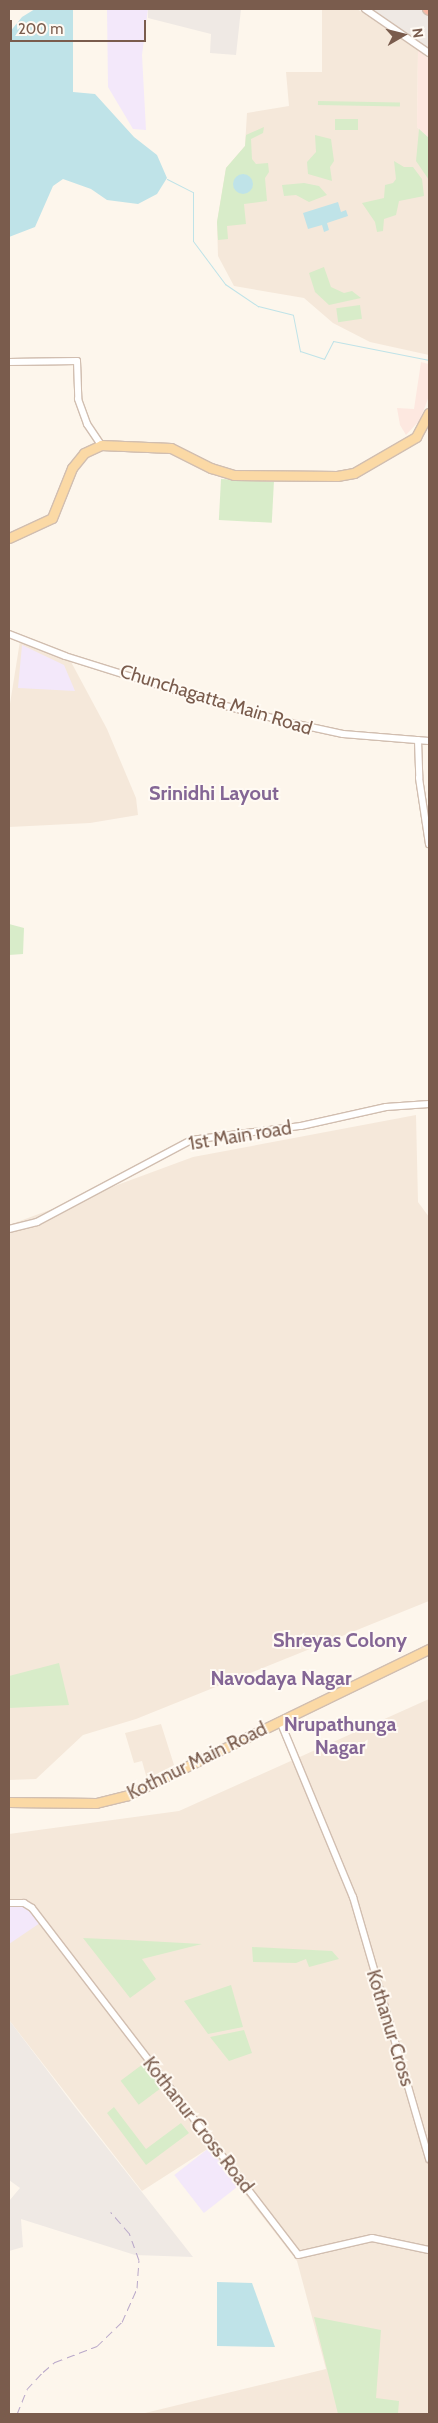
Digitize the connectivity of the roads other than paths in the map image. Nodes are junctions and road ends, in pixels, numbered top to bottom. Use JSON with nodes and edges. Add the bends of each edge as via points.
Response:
{"nodes":[{"id":1,"x":365,"y":9,"type":"edge"},
{"id":2,"x":429,"y":53,"type":"edge"},
{"id":3,"x":9,"y":362,"type":"edge"},
{"id":4,"x":429,"y":407,"type":"edge"},
{"id":5,"x":429,"y":413,"type":"edge"},
{"id":6,"x":101,"y":445,"type":"junction"},
{"id":7,"x":350,"y":473,"type":"junction"},
{"id":8,"x":9,"y":538,"type":"edge"},
{"id":9,"x":9,"y":634,"type":"edge"},
{"id":10,"x":418,"y":740,"type":"junction"},
{"id":11,"x":429,"y":741,"type":"edge"},
{"id":12,"x":429,"y":844,"type":"edge"},
{"id":13,"x":429,"y":1104,"type":"edge"},
{"id":14,"x":9,"y":1229,"type":"edge"},
{"id":15,"x":429,"y":1649,"type":"edge"},
{"id":16,"x":280,"y":1721,"type":"junction"},
{"id":17,"x":9,"y":1802,"type":"edge"},
{"id":18,"x":9,"y":1902,"type":"edge"},
{"id":19,"x":429,"y":2159,"type":"edge"},
{"id":20,"x":429,"y":2250,"type":"edge"}],
"edges":[{"from":1,"to":2,"type":"street"},
{"from":3,"to":6,"type":"street","via":[[77,360],[78,399],[87,424]]},
{"from":4,"to":7,"type":"main road","via":[[423,421],[409,437]]},
{"from":5,"to":7,"type":"main road","via":[[416,437]]},
{"from":6,"to":7,"type":"main road","via":[[171,448],[211,468],[234,475],[336,476]]},
{"from":6,"to":8,"type":"main road","via":[[84,454],[72,468],[52,518]]},
{"from":9,"to":10,"type":"street","name":"Chunchagatta Main Road","via":[[65,656],[321,731]]},
{"from":10,"to":11,"type":"street","name":"Chunchagatta Main Road"},
{"from":10,"to":12,"type":"street","via":[[419,778]]},
{"from":13,"to":14,"type":"street","name":"1st Main road","via":[[386,1107],[301,1126],[191,1140],[37,1222]]},
{"from":15,"to":16,"type":"main road","name":"Kothnur Main Road"},
{"from":16,"to":17,"type":"main road","name":"Kothnur Main Road","via":[[109,1801]]},
{"from":16,"to":19,"type":"street","name":"Kothanur Cross","via":[[353,1897]]},
{"from":18,"to":20,"type":"street","name":"Kothanur Cross Road","via":[[24,1903],[32,1908],[298,2255],[372,2238]]}]}
